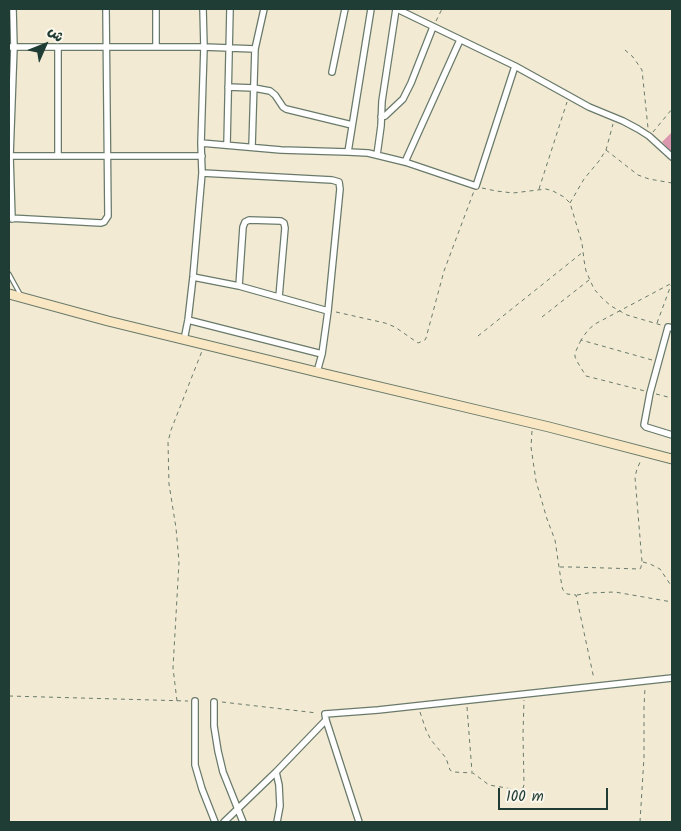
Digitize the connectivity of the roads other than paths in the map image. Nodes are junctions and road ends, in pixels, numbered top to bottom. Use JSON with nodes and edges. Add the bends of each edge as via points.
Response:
{"nodes":[{"id":1,"x":13,"y":9,"type":"edge"},
{"id":2,"x":106,"y":9,"type":"edge"},
{"id":3,"x":156,"y":9,"type":"edge"},
{"id":4,"x":203,"y":9,"type":"edge"},
{"id":5,"x":230,"y":9,"type":"edge"},
{"id":6,"x":264,"y":9,"type":"edge"},
{"id":7,"x":345,"y":9,"type":"edge"},
{"id":8,"x":371,"y":9,"type":"edge"},
{"id":9,"x":397,"y":9,"type":"edge"},
{"id":10,"x":433,"y":27,"type":"junction"},
{"id":11,"x":460,"y":40,"type":"junction"},
{"id":12,"x":106,"y":46,"type":"junction"},
{"id":13,"x":156,"y":46,"type":"junction"},
{"id":14,"x":11,"y":47,"type":"edge"},
{"id":15,"x":58,"y":47,"type":"junction"},
{"id":16,"x":204,"y":47,"type":"junction"},
{"id":17,"x":229,"y":48,"type":"junction"},
{"id":18,"x":255,"y":49,"type":"junction"},
{"id":19,"x":515,"y":66,"type":"junction"},
{"id":20,"x":332,"y":72,"type":"dead end"},
{"id":21,"x":228,"y":86,"type":"junction"},
{"id":22,"x":254,"y":88,"type":"junction"},
{"id":23,"x":381,"y":117,"type":"junction"},
{"id":24,"x":352,"y":125,"type":"junction"},
{"id":25,"x":201,"y":143,"type":"junction"},
{"id":26,"x":227,"y":145,"type":"junction"},
{"id":27,"x":252,"y":147,"type":"junction"},
{"id":28,"x":348,"y":152,"type":"junction"},
{"id":29,"x":58,"y":155,"type":"junction"},
{"id":30,"x":377,"y":155,"type":"junction"},
{"id":31,"x":10,"y":156,"type":"edge"},
{"id":32,"x":108,"y":156,"type":"junction"},
{"id":33,"x":202,"y":156,"type":"junction"},
{"id":34,"x":672,"y":157,"type":"edge"},
{"id":35,"x":405,"y":162,"type":"junction"},
{"id":36,"x":202,"y":173,"type":"junction"},
{"id":37,"x":11,"y":218,"type":"edge"},
{"id":38,"x":9,"y":274,"type":"edge"},
{"id":39,"x":193,"y":277,"type":"junction"},
{"id":40,"x":239,"y":286,"type":"junction"},
{"id":41,"x":9,"y":294,"type":"edge"},
{"id":42,"x":22,"y":297,"type":"junction"},
{"id":43,"x":279,"y":297,"type":"junction"},
{"id":44,"x":328,"y":310,"type":"junction"},
{"id":45,"x":188,"y":320,"type":"junction"},
{"id":46,"x":670,"y":328,"type":"edge"},
{"id":47,"x":184,"y":340,"type":"junction"},
{"id":48,"x":322,"y":354,"type":"junction"},
{"id":49,"x":317,"y":372,"type":"junction"},
{"id":50,"x":672,"y":436,"type":"edge"},
{"id":51,"x":672,"y":459,"type":"edge"},
{"id":52,"x":672,"y":678,"type":"edge"},
{"id":53,"x":195,"y":701,"type":"road end"},
{"id":54,"x":214,"y":702,"type":"road end"},
{"id":55,"x":325,"y":717,"type":"junction"},
{"id":56,"x":276,"y":772,"type":"junction"},
{"id":57,"x":238,"y":810,"type":"junction"},
{"id":58,"x":215,"y":822,"type":"edge"},
{"id":59,"x":224,"y":822,"type":"edge"},
{"id":60,"x":243,"y":822,"type":"edge"},
{"id":61,"x":277,"y":822,"type":"edge"},
{"id":62,"x":359,"y":822,"type":"edge"}],
"edges":[{"from":1,"to":14,"type":"street"},
{"from":2,"to":12,"type":"street"},
{"from":3,"to":13,"type":"street"},
{"from":4,"to":16,"type":"street"},
{"from":5,"to":17,"type":"street"},
{"from":6,"to":18,"type":"street"},
{"from":7,"to":20,"type":"street"},
{"from":8,"to":24,"type":"street"},
{"from":9,"to":10,"type":"street"},
{"from":9,"to":23,"type":"street"},
{"from":10,"to":11,"type":"street"},
{"from":10,"to":23,"type":"street","via":[[403,99]]},
{"from":11,"to":19,"type":"street"},
{"from":11,"to":35,"type":"street"},
{"from":12,"to":13,"type":"street"},
{"from":12,"to":15,"type":"street"},
{"from":12,"to":32,"type":"street"},
{"from":13,"to":16,"type":"street"},
{"from":14,"to":15,"type":"street"},
{"from":14,"to":31,"type":"street"},
{"from":15,"to":29,"type":"street"},
{"from":16,"to":17,"type":"street"},
{"from":16,"to":25,"type":"street"},
{"from":17,"to":18,"type":"street"},
{"from":17,"to":21,"type":"street"},
{"from":18,"to":22,"type":"street"},
{"from":19,"to":34,"type":"street","via":[[588,107],[649,136]]},
{"from":19,"to":35,"type":"street","via":[[476,186]]},
{"from":21,"to":22,"type":"street"},
{"from":21,"to":26,"type":"street"},
{"from":22,"to":24,"type":"street","via":[[270,91],[286,109]]},
{"from":22,"to":27,"type":"street"},
{"from":23,"to":30,"type":"street"},
{"from":24,"to":28,"type":"street"},
{"from":25,"to":26,"type":"street"},
{"from":25,"to":33,"type":"street"},
{"from":26,"to":27,"type":"street"},
{"from":27,"to":28,"type":"street"},
{"from":28,"to":30,"type":"street"},
{"from":29,"to":31,"type":"street"},
{"from":29,"to":32,"type":"street"},
{"from":30,"to":35,"type":"street"},
{"from":31,"to":37,"type":"street"},
{"from":32,"to":33,"type":"street"},
{"from":32,"to":37,"type":"street","via":[[108,216],[104,222]]},
{"from":33,"to":36,"type":"street"},
{"from":36,"to":39,"type":"street"},
{"from":36,"to":44,"type":"street","via":[[339,182]]},
{"from":38,"to":42,"type":"lane"},
{"from":39,"to":40,"type":"street"},
{"from":39,"to":45,"type":"street"},
{"from":40,"to":43,"type":"street"},
{"from":40,"to":43,"type":"street","via":[[245,222],[281,221],[285,228]]},
{"from":41,"to":42,"type":"main road"},
{"from":42,"to":47,"type":"main road"},
{"from":43,"to":44,"type":"street"},
{"from":44,"to":48,"type":"street"},
{"from":45,"to":47,"type":"street"},
{"from":45,"to":48,"type":"street"},
{"from":46,"to":50,"type":"street","via":[[650,393],[644,426]]},
{"from":47,"to":49,"type":"main road"},
{"from":48,"to":49,"type":"street"},
{"from":49,"to":51,"type":"main road"},
{"from":52,"to":55,"type":"street"},
{"from":53,"to":58,"type":"street","via":[[195,765]]},
{"from":54,"to":57,"type":"street","via":[[218,751]]},
{"from":55,"to":56,"type":"street"},
{"from":55,"to":62,"type":"street"},
{"from":56,"to":57,"type":"street"},
{"from":56,"to":61,"type":"street","via":[[280,806]]},
{"from":57,"to":59,"type":"street"},
{"from":57,"to":60,"type":"street"}]}
